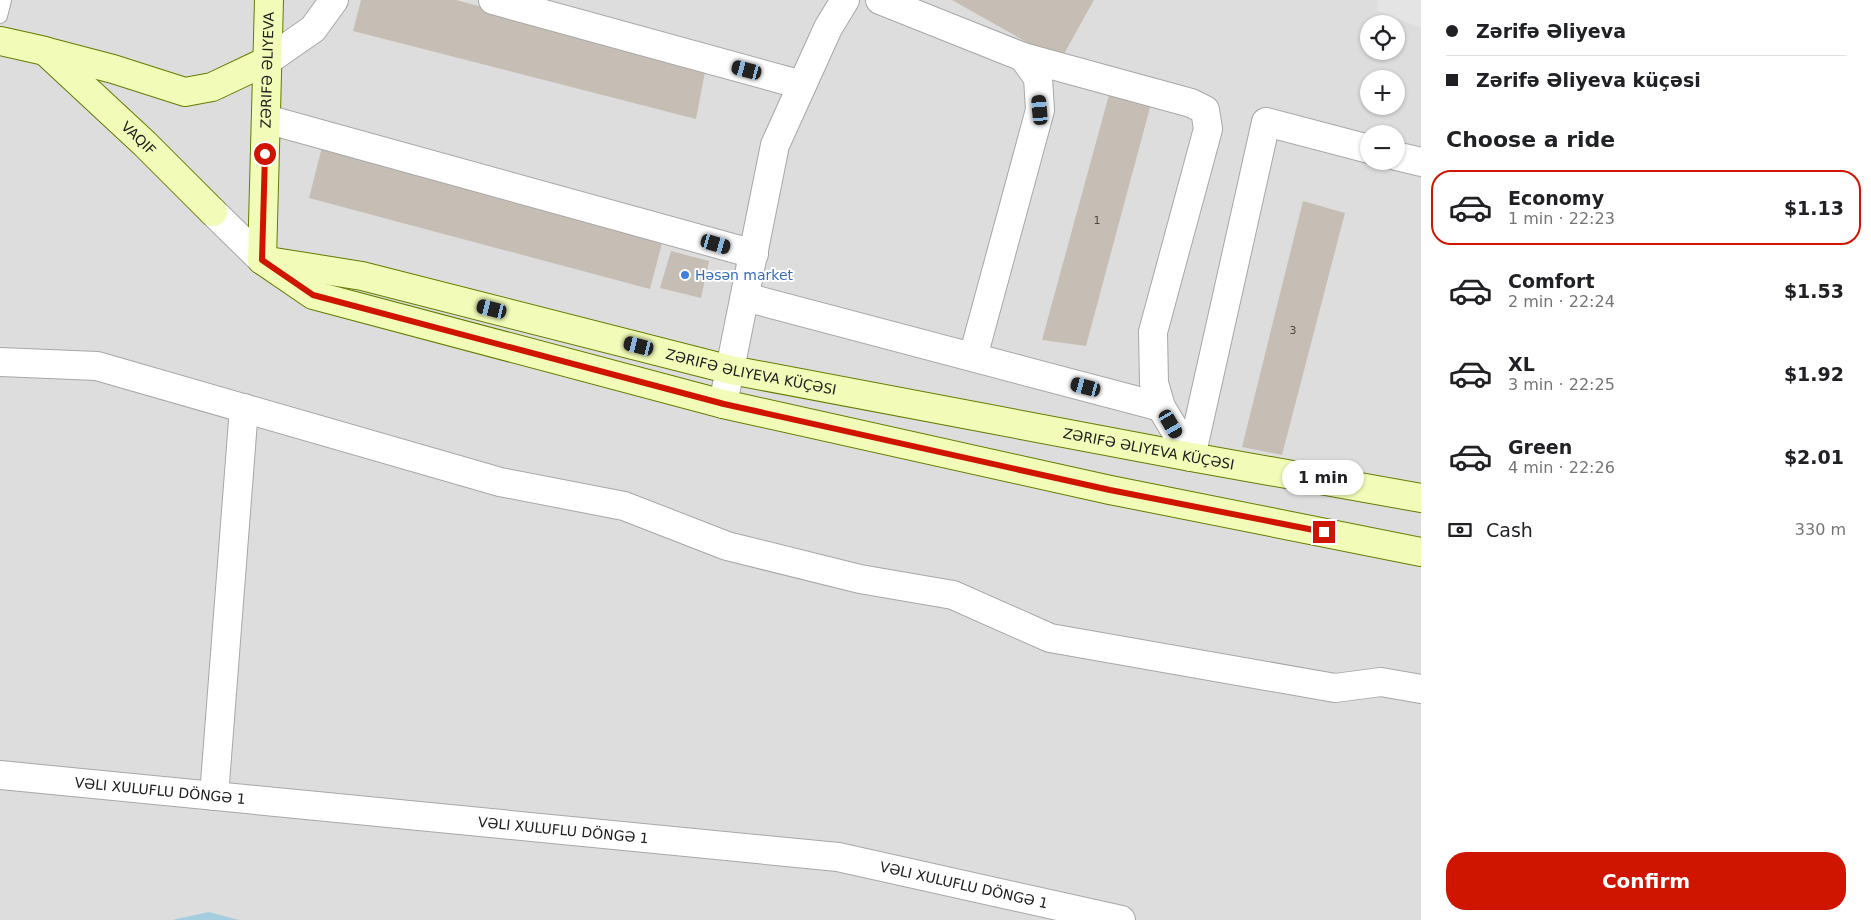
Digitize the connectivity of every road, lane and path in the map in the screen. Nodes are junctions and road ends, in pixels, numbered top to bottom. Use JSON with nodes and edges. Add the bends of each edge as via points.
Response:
{"nodes":[{"id":1,"x":4,"y":0,"type":"edge"},
{"id":2,"x":268,"y":0,"type":"edge"},
{"id":3,"x":334,"y":0,"type":"edge"},
{"id":4,"x":492,"y":0,"type":"edge"},
{"id":5,"x":846,"y":0,"type":"edge"},
{"id":6,"x":880,"y":0,"type":"edge"},
{"id":7,"x":0,"y":16,"type":"edge"},
{"id":8,"x":0,"y":41,"type":"edge"},
{"id":9,"x":44,"y":51,"type":"junction"},
{"id":10,"x":1023,"y":57,"type":"junction"},
{"id":11,"x":267,"y":61,"type":"junction"},
{"id":12,"x":802,"y":85,"type":"junction"},
{"id":13,"x":266,"y":119,"type":"junction"},
{"id":14,"x":1360,"y":147,"type":"edge"},
{"id":15,"x":1405,"y":158,"type":"edge"},
{"id":16,"x":1421,"y":162,"type":"edge"},
{"id":17,"x":754,"y":254,"type":"junction"},
{"id":18,"x":262,"y":260,"type":"junction"},
{"id":19,"x":745,"y":297,"type":"junction"},
{"id":20,"x":973,"y":357,"type":"junction"},
{"id":21,"x":0,"y":362,"type":"edge"},
{"id":22,"x":731,"y":370,"type":"junction"},
{"id":23,"x":724,"y":404,"type":"junction"},
{"id":24,"x":1161,"y":407,"type":"junction"},
{"id":25,"x":244,"y":408,"type":"junction"},
{"id":26,"x":1191,"y":457,"type":"junction"},
{"id":27,"x":1421,"y":498,"type":"edge"},
{"id":28,"x":1421,"y":552,"type":"edge"},
{"id":29,"x":1421,"y":689,"type":"edge"},
{"id":30,"x":0,"y":775,"type":"edge"},
{"id":31,"x":214,"y":796,"type":"junction"},
{"id":32,"x":1121,"y":920,"type":"edge"}],
"edges":[{"from":1,"to":7,"type":"lane"},
{"from":2,"to":11,"type":"street","name":"ZƏRIFƏ ƏLIYEVA"},
{"from":3,"to":11,"type":"street","via":[[313,29]]},
{"from":4,"to":12,"type":"street"},
{"from":5,"to":12,"type":"street","via":[[828,28]]},
{"from":6,"to":10,"type":"street"},
{"from":8,"to":9,"type":"street","name":"VAQIF"},
{"from":9,"to":11,"type":"street","via":[[185,92],[212,87]]},
{"from":9,"to":18,"type":"street","name":"VAQIF","via":[[145,144]]},
{"from":10,"to":20,"type":"street","via":[[1038,78],[1040,110]]},
{"from":10,"to":24,"type":"street","via":[[1191,103],[1205,110],[1208,129],[1153,332],[1154,383]]},
{"from":11,"to":13,"type":"street","name":"ZƏRIFƏ ƏLIYEVA"},
{"from":12,"to":17,"type":"street","via":[[775,144]]},
{"from":13,"to":17,"type":"street"},
{"from":13,"to":18,"type":"street","name":"ZƏRIFƏ ƏLIYEVA"},
{"from":14,"to":26,"type":"street","via":[[1266,122]]},
{"from":15,"to":16,"type":"street"},
{"from":17,"to":19,"type":"street"},
{"from":18,"to":22,"type":"street","name":"ZƏRIFƏ ƏLIYEVA KÜÇƏSI","via":[[362,276]]},
{"from":18,"to":23,"type":"street","via":[[313,295]]},
{"from":19,"to":20,"type":"street"},
{"from":19,"to":22,"type":"street"},
{"from":20,"to":24,"type":"street"},
{"from":21,"to":25,"type":"street","via":[[97,366]]},
{"from":22,"to":23,"type":"street"},
{"from":22,"to":26,"type":"street","name":"ZƏRIFƏ ƏLIYEVA KÜÇƏSI"},
{"from":23,"to":28,"type":"street","via":[[1110,490]]},
{"from":24,"to":26,"type":"street"},
{"from":25,"to":29,"type":"street","via":[[500,482],[624,506],[727,546],[860,579],[953,595],[1050,638],[1335,688],[1382,682]]},
{"from":25,"to":31,"type":"street"},
{"from":26,"to":27,"type":"street","name":"ZƏRIFƏ ƏLIYEVA KÜÇƏSI"},
{"from":30,"to":31,"type":"street","name":"VƏLI XULUFLU DÖNGƏ 1"},
{"from":31,"to":32,"type":"street","name":"VƏLI XULUFLU DÖNGƏ 1","via":[[838,857]]}]}
